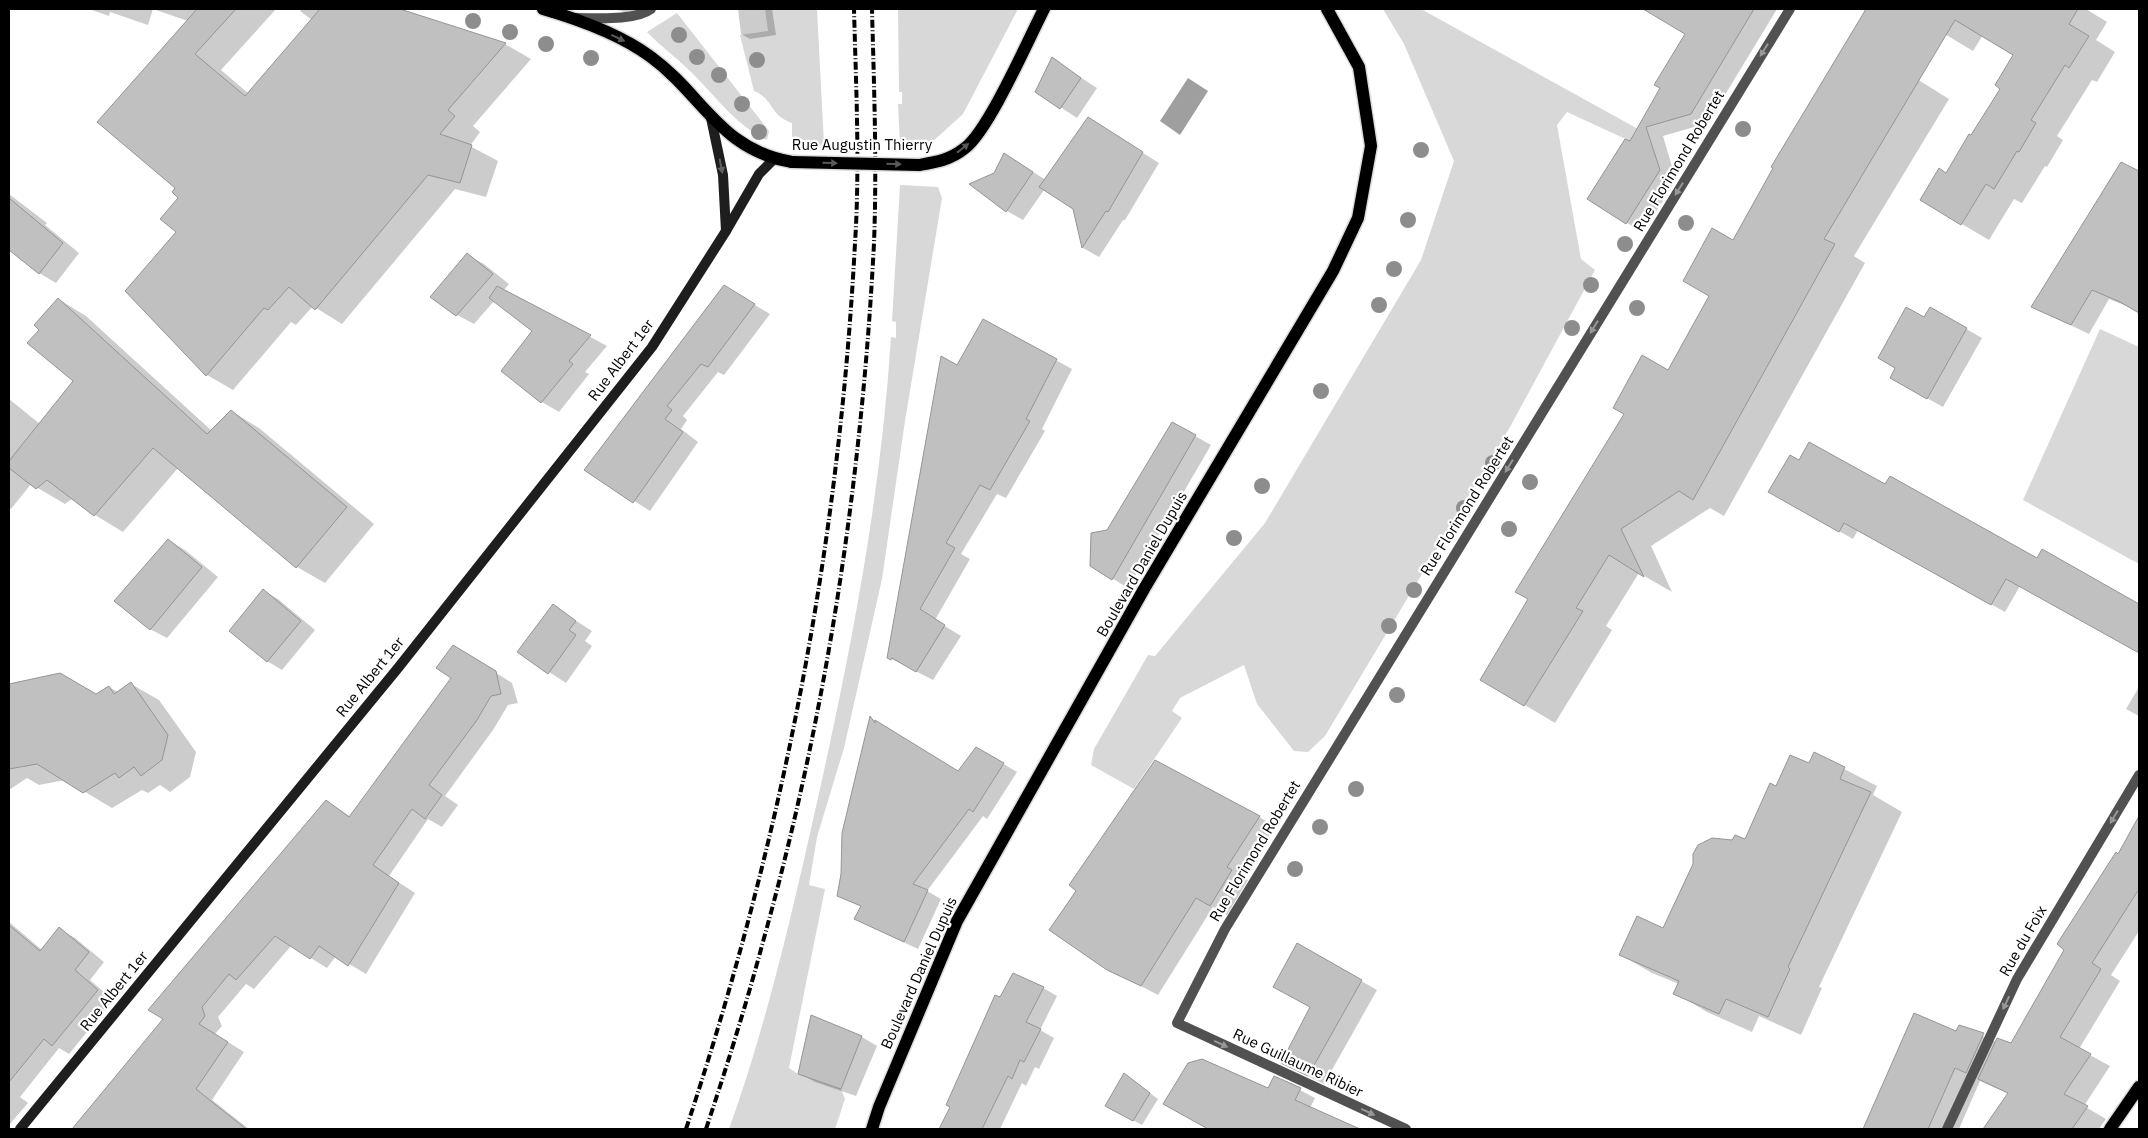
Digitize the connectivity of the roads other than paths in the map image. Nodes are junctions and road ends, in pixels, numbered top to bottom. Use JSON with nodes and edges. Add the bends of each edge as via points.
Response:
{"nodes":[{"id":1,"x":544,"y":9,"type":"edge"},
{"id":2,"x":651,"y":9,"type":"edge"},
{"id":3,"x":1044,"y":9,"type":"edge"},
{"id":4,"x":1327,"y":9,"type":"edge"},
{"id":5,"x":1790,"y":9,"type":"edge"},
{"id":6,"x":573,"y":18,"type":"junction"},
{"id":7,"x":712,"y":118,"type":"junction"},
{"id":8,"x":774,"y":159,"type":"junction"},
{"id":9,"x":726,"y":231,"type":"junction"},
{"id":10,"x":2139,"y":775,"type":"edge"},
{"id":11,"x":1177,"y":1023,"type":"joint"},
{"id":12,"x":2139,"y":1087,"type":"edge"},
{"id":13,"x":20,"y":1129,"type":"edge"},
{"id":14,"x":872,"y":1129,"type":"edge"},
{"id":15,"x":1406,"y":1129,"type":"edge"},
{"id":16,"x":1947,"y":1129,"type":"edge"},
{"id":17,"x":2110,"y":1129,"type":"edge"}],
"edges":[{"from":1,"to":6,"type":"main road","name":"Rue Augustin Thierry"},
{"from":2,"to":6,"type":"street","via":[[620,17]]},
{"from":8,"to":3,"type":"main road","name":"Rue Augustin Thierry","one_way":true,"bridge":true,"via":[[919,165],[944,161],[966,148],[985,124]]},
{"from":4,"to":14,"type":"main road","name":"Boulevard Daniel Dupuis","via":[[1359,67],[1371,146],[1358,218],[1333,271],[1144,589],[957,921]]},
{"from":5,"to":11,"type":"street","name":"Rue Florimond Robertet","one_way":true,"via":[[1225,929]]},
{"from":6,"to":7,"type":"main road","name":"Rue Augustin Thierry","one_way":true,"via":[[650,56],[674,75]]},
{"from":7,"to":8,"type":"main road","name":"Rue Augustin Thierry","via":[[745,146]]},
{"from":7,"to":9,"type":"street","one_way":true,"via":[[723,175]]},
{"from":8,"to":9,"type":"street","name":"Rue Albert 1er","via":[[759,174]]},
{"from":9,"to":13,"type":"street","name":"Rue Albert 1er","via":[[652,347],[398,668]]},
{"from":10,"to":16,"type":"street","name":"Rue du Foix","one_way":true,"via":[[2017,979]]},
{"from":11,"to":15,"type":"street","name":"Rue Guillaume Ribier","one_way":true},
{"from":12,"to":17,"type":"main road"}]}
